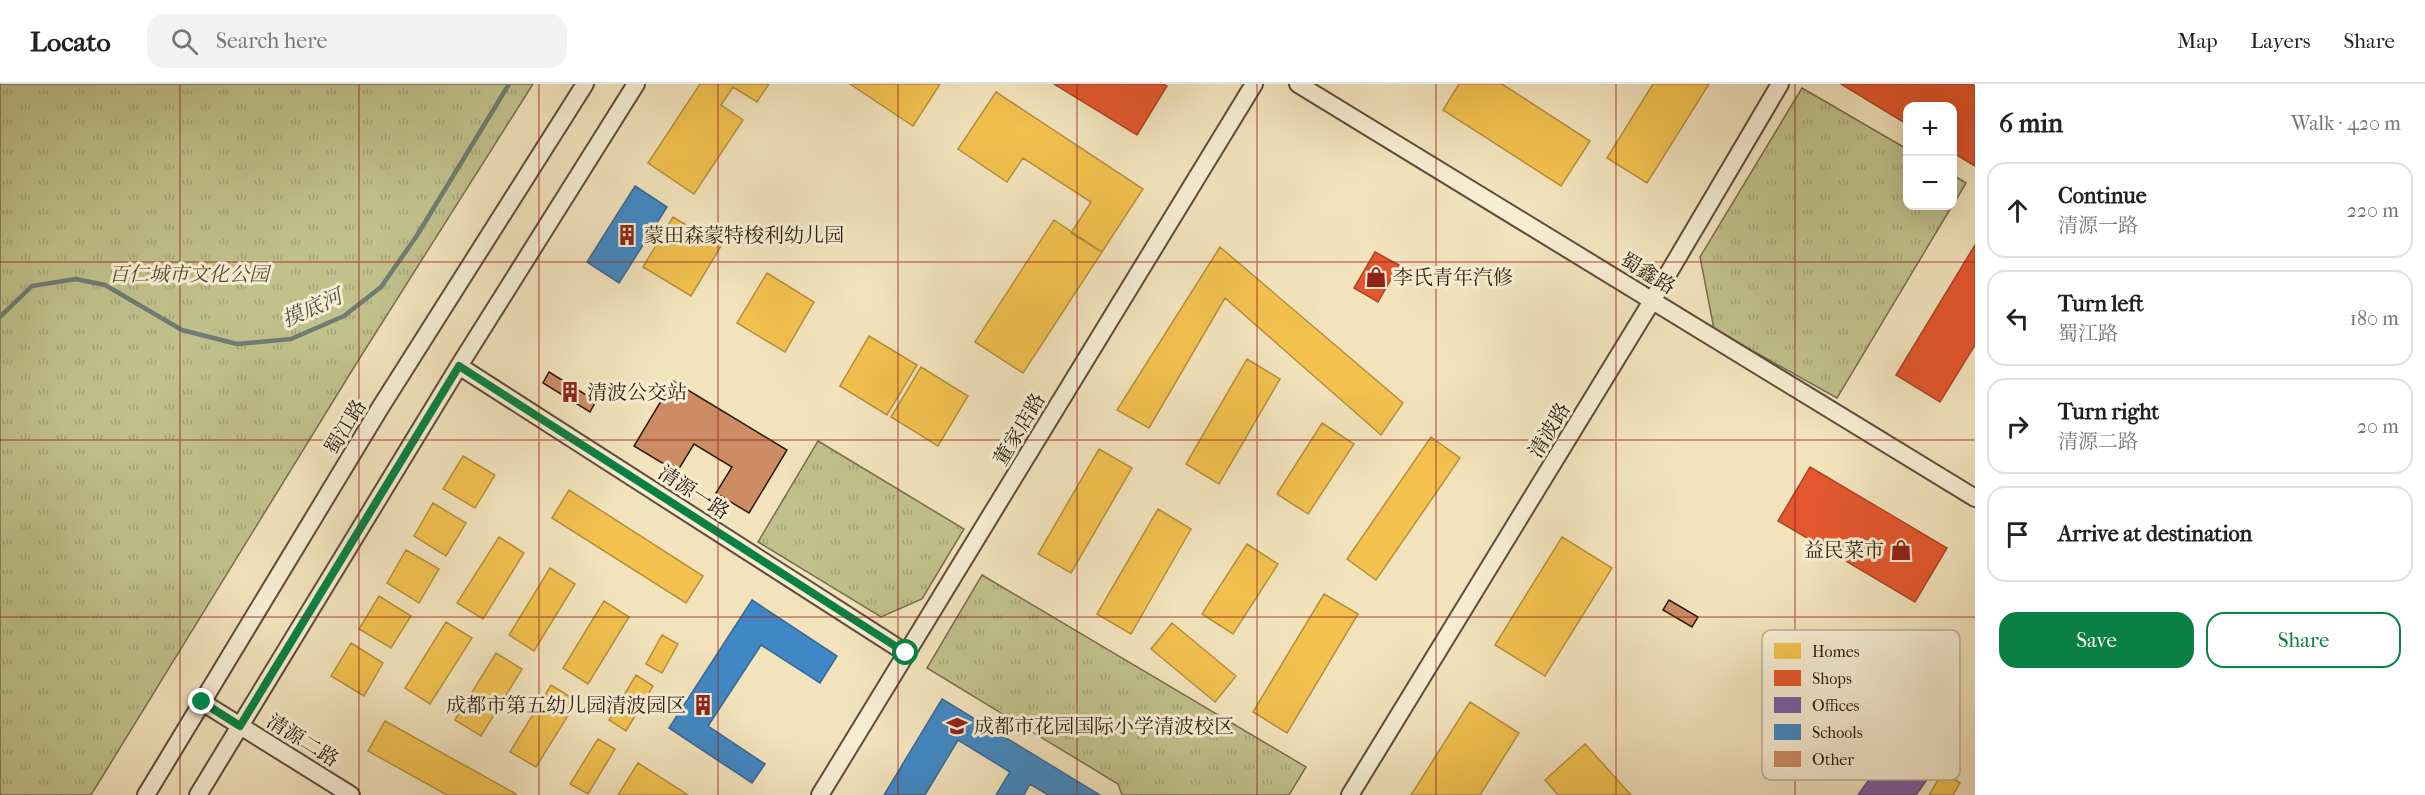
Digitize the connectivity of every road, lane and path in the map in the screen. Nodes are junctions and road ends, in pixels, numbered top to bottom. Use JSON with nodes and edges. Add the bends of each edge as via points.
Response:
{"nodes":[{"id":1,"x":585,"y":84,"type":"edge"},
{"id":2,"x":636,"y":84,"type":"edge"},
{"id":3,"x":1254,"y":84,"type":"edge"},
{"id":4,"x":1298,"y":84,"type":"edge"},
{"id":5,"x":1780,"y":84,"type":"edge"},
{"id":6,"x":1652,"y":301,"type":"junction"},
{"id":7,"x":459,"y":366,"type":"junction"},
{"id":8,"x":1975,"y":498,"type":"edge"},
{"id":9,"x":906,"y":653,"type":"junction"},
{"id":10,"x":202,"y":702,"type":"junction"},
{"id":11,"x":240,"y":726,"type":"junction"},
{"id":12,"x":146,"y":795,"type":"edge"},
{"id":13,"x":198,"y":795,"type":"edge"},
{"id":14,"x":351,"y":795,"type":"edge"},
{"id":15,"x":820,"y":795,"type":"edge"},
{"id":16,"x":1350,"y":795,"type":"edge"}],
"edges":[{"from":1,"to":10,"type":"street","name":"蜀江路","via":[[380,408]]},
{"from":2,"to":7,"type":"street"},
{"from":3,"to":9,"type":"street","name":"董家店路"},
{"from":4,"to":6,"type":"street","name":"蜀鑫路"},
{"from":5,"to":6,"type":"street","name":"清波路"},
{"from":6,"to":8,"type":"street","name":"蜀鑫路"},
{"from":6,"to":16,"type":"street","name":"清波路"},
{"from":7,"to":9,"type":"street","name":"清源一路"},
{"from":7,"to":11,"type":"street"},
{"from":9,"to":15,"type":"street","name":"董家店路"},
{"from":10,"to":11,"type":"street","name":"清源二路"},
{"from":10,"to":12,"type":"street","name":"蜀江路"},
{"from":11,"to":13,"type":"street"},
{"from":11,"to":14,"type":"street","name":"清源二路"}]}
